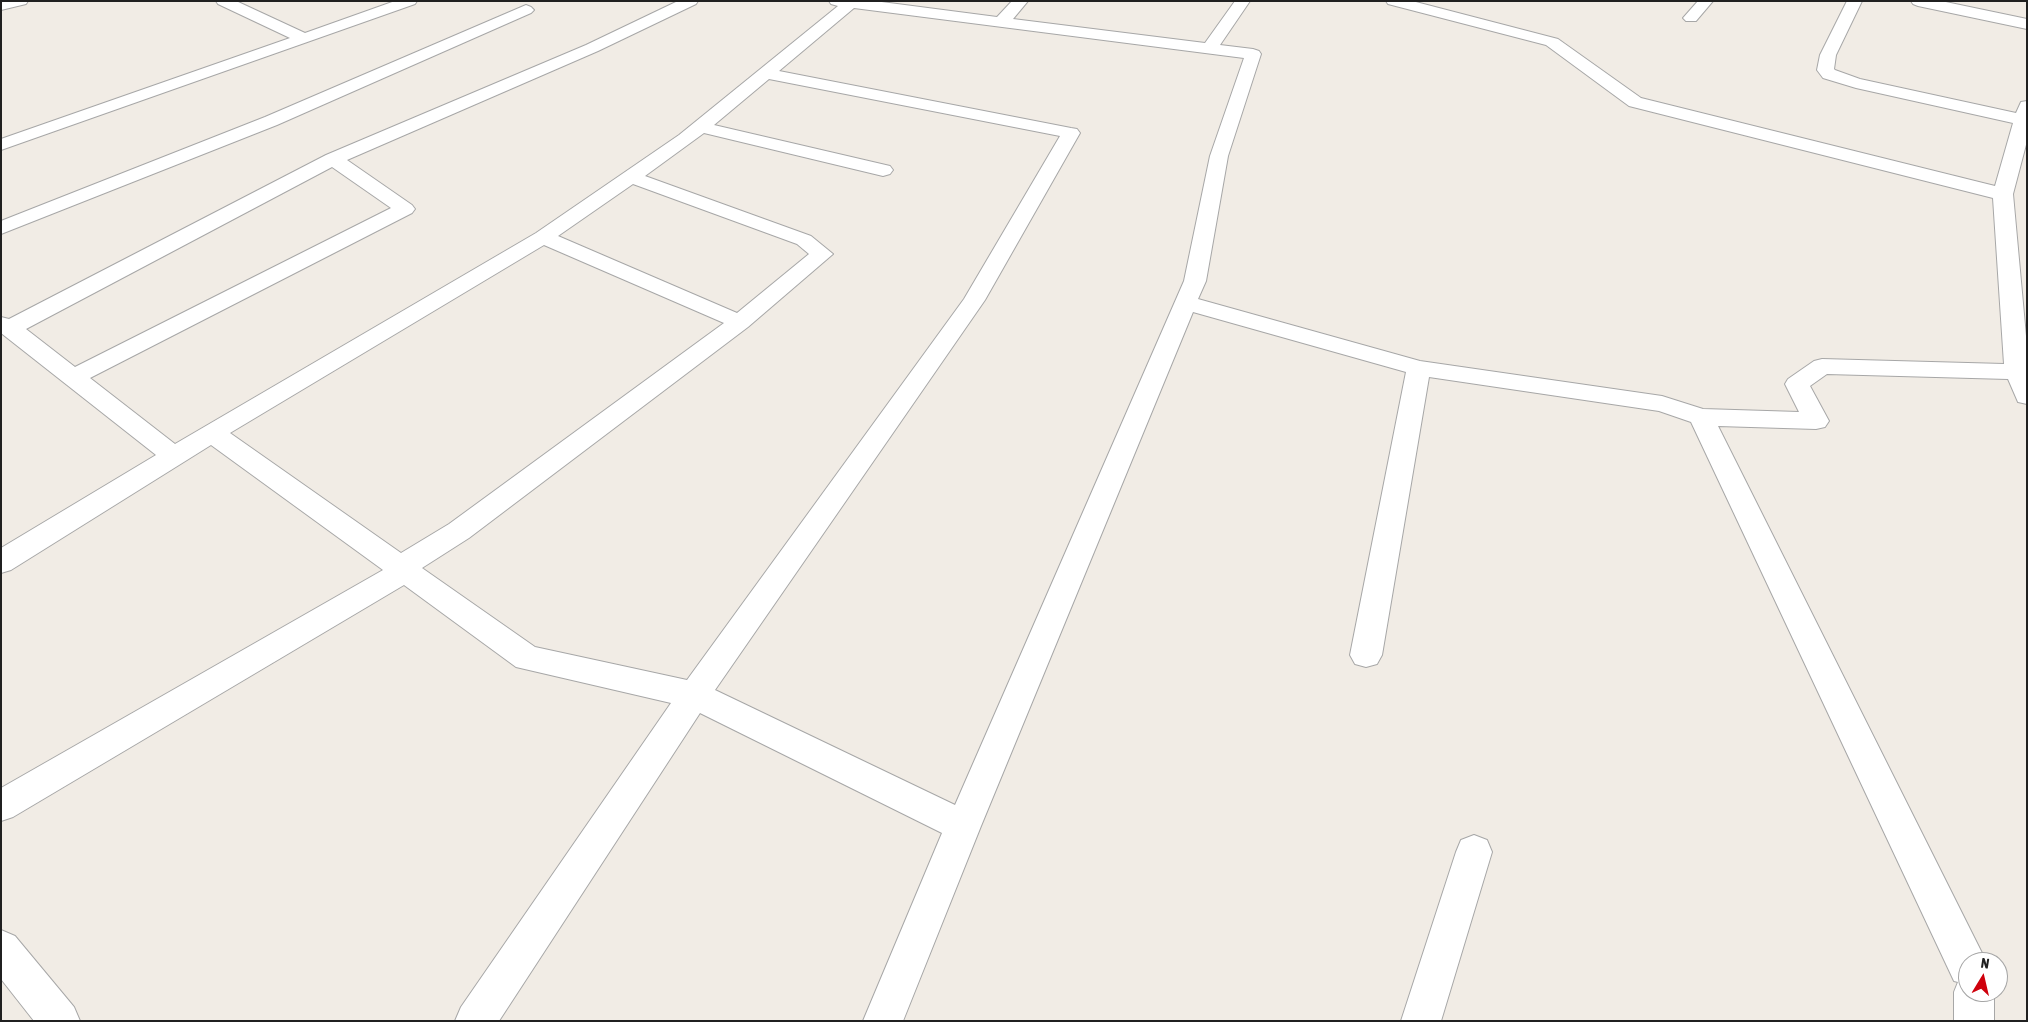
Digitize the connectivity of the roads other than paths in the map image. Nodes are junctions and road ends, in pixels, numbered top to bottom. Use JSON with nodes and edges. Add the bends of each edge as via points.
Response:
{"nodes":[{"id":1,"x":21,"y":1,"type":"edge"},
{"id":2,"x":223,"y":1,"type":"edge"},
{"id":3,"x":410,"y":1,"type":"edge"},
{"id":4,"x":691,"y":1,"type":"edge"},
{"id":5,"x":1021,"y":1,"type":"edge"},
{"id":6,"x":1243,"y":1,"type":"edge"},
{"id":7,"x":1393,"y":1,"type":"edge"},
{"id":8,"x":1706,"y":1,"type":"edge"},
{"id":9,"x":1855,"y":1,"type":"edge"},
{"id":10,"x":1918,"y":1,"type":"edge"},
{"id":11,"x":846,"y":2,"type":"edge"},
{"id":12,"x":1,"y":6,"type":"edge"},
{"id":13,"x":526,"y":10,"type":"dead end"},
{"id":14,"x":1691,"y":18,"type":"dead end"},
{"id":15,"x":1000,"y":22,"type":"junction"},
{"id":16,"x":2027,"y":24,"type":"edge"},
{"id":17,"x":304,"y":38,"type":"junction"},
{"id":18,"x":1210,"y":48,"type":"junction"},
{"id":19,"x":766,"y":73,"type":"junction"},
{"id":20,"x":2025,"y":113,"type":"edge"},
{"id":21,"x":701,"y":127,"type":"junction"},
{"id":22,"x":1,"y":144,"type":"edge"},
{"id":23,"x":333,"y":159,"type":"junction"},
{"id":24,"x":883,"y":170,"type":"dead end"},
{"id":25,"x":631,"y":176,"type":"junction"},
{"id":26,"x":2003,"y":194,"type":"junction"},
{"id":27,"x":1,"y":228,"type":"edge"},
{"id":28,"x":543,"y":236,"type":"junction"},
{"id":29,"x":1186,"y":303,"type":"junction"},
{"id":30,"x":740,"y":322,"type":"junction"},
{"id":31,"x":6,"y":326,"type":"edge"},
{"id":32,"x":1419,"y":368,"type":"junction"},
{"id":33,"x":2022,"y":374,"type":"edge"},
{"id":34,"x":73,"y":377,"type":"junction"},
{"id":35,"x":2027,"y":396,"type":"edge"},
{"id":36,"x":1701,"y":417,"type":"junction"},
{"id":37,"x":212,"y":433,"type":"junction"},
{"id":38,"x":174,"y":456,"type":"junction"},
{"id":39,"x":1,"y":562,"type":"edge"},
{"id":40,"x":405,"y":571,"type":"junction"},
{"id":41,"x":1366,"y":655,"type":"dead end"},
{"id":42,"x":694,"y":694,"type":"junction"},
{"id":43,"x":1,"y":806,"type":"edge"},
{"id":44,"x":963,"y":826,"type":"junction"},
{"id":45,"x":1474,"y":852,"type":"dead end"},
{"id":46,"x":1,"y":949,"type":"edge"},
{"id":47,"x":1961,"y":952,"type":"edge"},
{"id":48,"x":1974,"y":1002,"type":"edge"},
{"id":49,"x":60,"y":1021,"type":"edge"},
{"id":50,"x":476,"y":1021,"type":"edge"},
{"id":51,"x":883,"y":1021,"type":"edge"},
{"id":52,"x":1421,"y":1021,"type":"edge"},
{"id":53,"x":1974,"y":1021,"type":"edge"}],
"edges":[{"from":1,"to":12,"type":"street"},
{"from":2,"to":17,"type":"street"},
{"from":3,"to":17,"type":"street"},
{"from":4,"to":23,"type":"street","via":[[592,48]]},
{"from":5,"to":15,"type":"street"},
{"from":6,"to":18,"type":"street"},
{"from":7,"to":26,"type":"street","via":[[1552,42],[1635,102]]},
{"from":8,"to":14,"type":"street"},
{"from":9,"to":20,"type":"street","via":[[1828,54],[1825,70],[1829,74],[1856,83]]},
{"from":10,"to":16,"type":"street"},
{"from":11,"to":15,"type":"street"},
{"from":11,"to":19,"type":"street"},
{"from":13,"to":27,"type":"street","via":[[271,121]]},
{"from":15,"to":18,"type":"street"},
{"from":17,"to":22,"type":"street"},
{"from":18,"to":29,"type":"street","via":[[1253,54],[1219,156],[1195,281]]},
{"from":19,"to":21,"type":"street"},
{"from":19,"to":42,"type":"street","via":[[1071,133],[974,300]]},
{"from":20,"to":26,"type":"street"},
{"from":21,"to":24,"type":"street"},
{"from":21,"to":25,"type":"street"},
{"from":23,"to":31,"type":"street"},
{"from":23,"to":34,"type":"street","via":[[405,209]]},
{"from":25,"to":28,"type":"street"},
{"from":25,"to":30,"type":"street","via":[[804,240],[822,254]]},
{"from":26,"to":33,"type":"street"},
{"from":28,"to":30,"type":"street"},
{"from":28,"to":37,"type":"street"},
{"from":29,"to":32,"type":"street"},
{"from":29,"to":44,"type":"street"},
{"from":30,"to":40,"type":"street","via":[[459,532],[400,567]]},
{"from":31,"to":34,"type":"street"},
{"from":32,"to":36,"type":"street","via":[[1662,404]]},
{"from":32,"to":41,"type":"street"},
{"from":33,"to":35,"type":"street"},
{"from":33,"to":36,"type":"street","via":[[1822,366],[1797,384],[1816,421]]},
{"from":34,"to":38,"type":"street"},
{"from":36,"to":47,"type":"street"},
{"from":37,"to":38,"type":"street"},
{"from":37,"to":40,"type":"street"},
{"from":38,"to":39,"type":"street"},
{"from":40,"to":42,"type":"street","via":[[527,658]]},
{"from":40,"to":43,"type":"street"},
{"from":42,"to":44,"type":"street"},
{"from":42,"to":50,"type":"street"},
{"from":44,"to":51,"type":"street"},
{"from":45,"to":52,"type":"street"},
{"from":46,"to":49,"type":"street"},
{"from":48,"to":53,"type":"street"}]}
